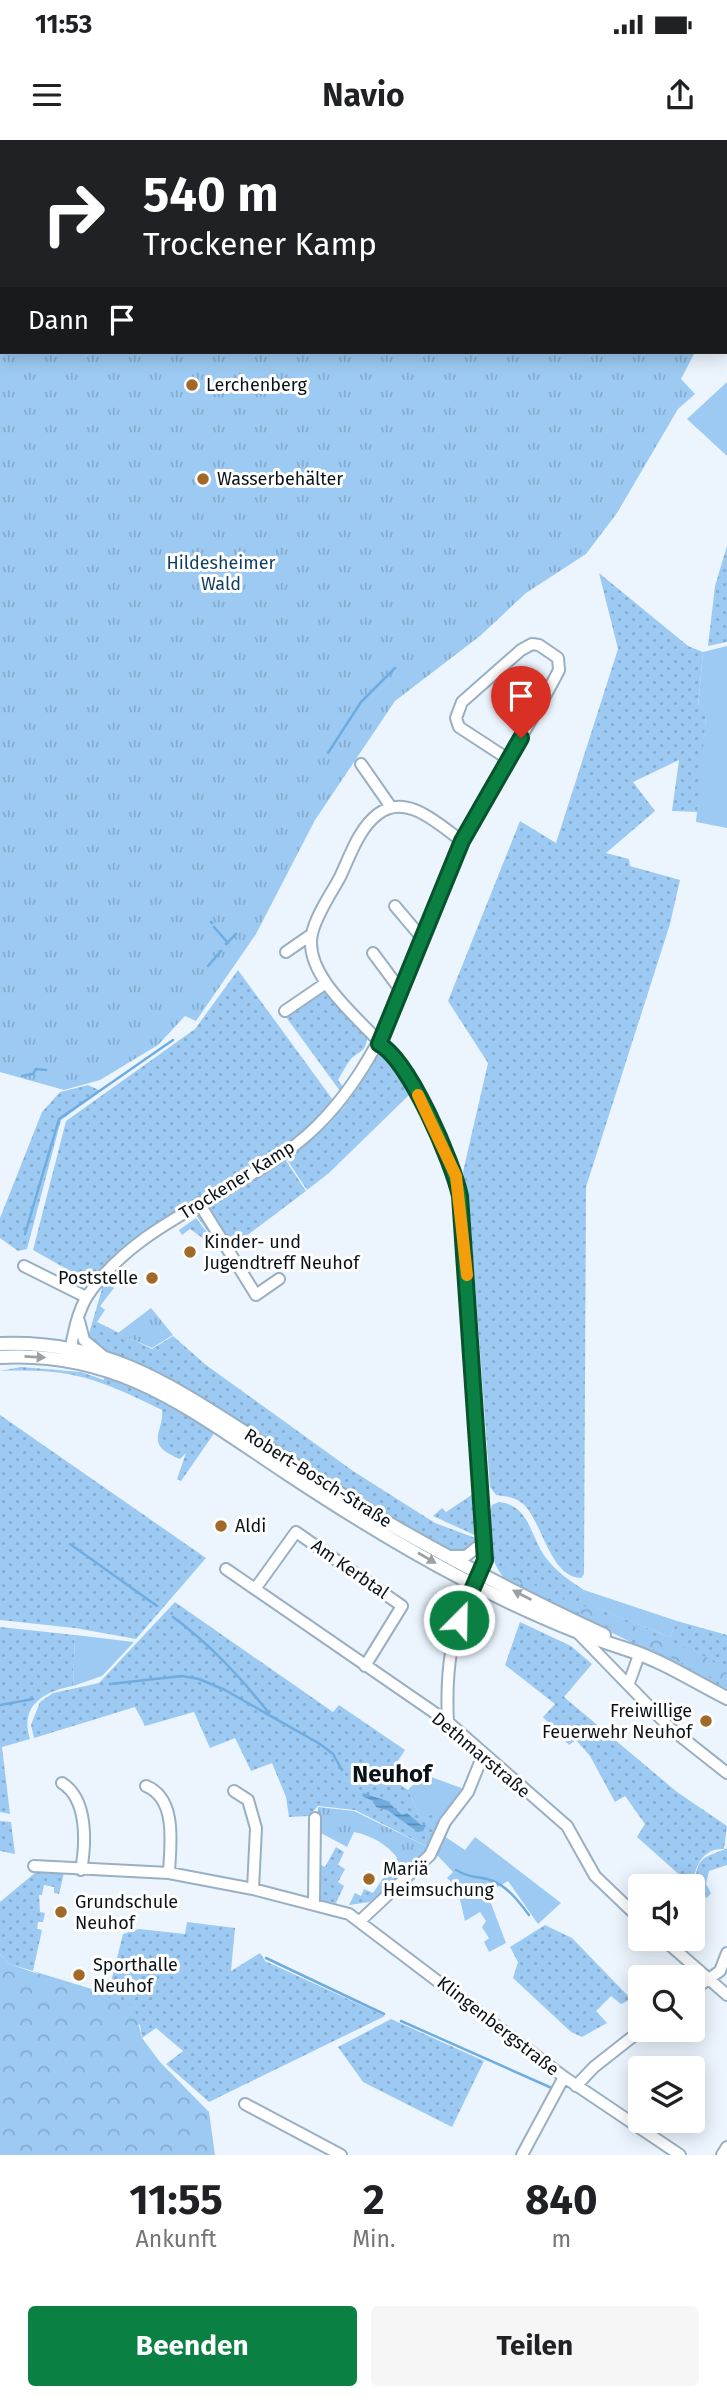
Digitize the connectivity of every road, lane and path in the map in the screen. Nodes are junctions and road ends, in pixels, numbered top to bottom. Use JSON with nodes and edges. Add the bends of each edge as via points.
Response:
{"nodes":[{"id":1,"x":508,"y":759,"type":"junction"},
{"id":2,"x":361,"y":764,"type":"dead end"},
{"id":3,"x":382,"y":773,"type":"dead end"},
{"id":4,"x":372,"y":780,"type":"junction"},
{"id":5,"x":391,"y":807,"type":"junction"},
{"id":6,"x":462,"y":841,"type":"junction"},
{"id":7,"x":395,"y":906,"type":"dead end"},
{"id":8,"x":312,"y":934,"type":"junction"},
{"id":9,"x":422,"y":938,"type":"junction"},
{"id":10,"x":286,"y":952,"type":"dead end"},
{"id":11,"x":373,"y":953,"type":"dead end"},
{"id":12,"x":326,"y":983,"type":"junction"},
{"id":13,"x":402,"y":992,"type":"junction"},
{"id":14,"x":285,"y":1012,"type":"dead end"},
{"id":15,"x":379,"y":1044,"type":"junction"},
{"id":16,"x":199,"y":1203,"type":"junction"},
{"id":17,"x":24,"y":1266,"type":"dead end"},
{"id":18,"x":279,"y":1279,"type":"dead end"},
{"id":19,"x":86,"y":1297,"type":"junction"},
{"id":20,"x":79,"y":1318,"type":"junction"},
{"id":21,"x":0,"y":1344,"type":"edge"},
{"id":22,"x":70,"y":1354,"type":"junction"},
{"id":23,"x":102,"y":1355,"type":"junction"},
{"id":24,"x":0,"y":1357,"type":"edge"},
{"id":25,"x":485,"y":1541,"type":"junction"},
{"id":26,"x":447,"y":1556,"type":"junction"},
{"id":27,"x":226,"y":1569,"type":"dead end"},
{"id":28,"x":477,"y":1579,"type":"junction"},
{"id":29,"x":255,"y":1589,"type":"junction"},
{"id":30,"x":579,"y":1633,"type":"junction"},
{"id":31,"x":626,"y":1649,"type":"junction"},
{"id":32,"x":639,"y":1655,"type":"junction"},
{"id":33,"x":365,"y":1666,"type":"junction"},
{"id":34,"x":629,"y":1683,"type":"junction"},
{"id":35,"x":727,"y":1698,"type":"edge"},
{"id":36,"x":448,"y":1722,"type":"junction"},
{"id":37,"x":483,"y":1755,"type":"junction"},
{"id":38,"x":727,"y":1773,"type":"edge"},
{"id":39,"x":62,"y":1783,"type":"dead end"},
{"id":40,"x":146,"y":1786,"type":"dead end"},
{"id":41,"x":234,"y":1791,"type":"dead end"},
{"id":42,"x":315,"y":1818,"type":"dead end"},
{"id":43,"x":34,"y":1866,"type":"dead end"},
{"id":44,"x":81,"y":1870,"type":"junction"},
{"id":45,"x":169,"y":1873,"type":"junction"},
{"id":46,"x":253,"y":1889,"type":"junction"},
{"id":47,"x":314,"y":1902,"type":"junction"},
{"id":48,"x":628,"y":1907,"type":"edge"},
{"id":49,"x":360,"y":1921,"type":"junction"},
{"id":50,"x":677,"y":1951,"type":"edge"},
{"id":51,"x":727,"y":1953,"type":"edge"},
{"id":52,"x":708,"y":1978,"type":"junction"},
{"id":53,"x":705,"y":1980,"type":"edge"},
{"id":54,"x":727,"y":1995,"type":"edge"},
{"id":55,"x":628,"y":2040,"type":"edge"},
{"id":56,"x":564,"y":2077,"type":"junction"},
{"id":57,"x":576,"y":2086,"type":"junction"},
{"id":58,"x":245,"y":2104,"type":"dead end"},
{"id":59,"x":727,"y":2147,"type":"edge"},
{"id":60,"x":341,"y":2155,"type":"edge"},
{"id":61,"x":522,"y":2155,"type":"edge"},
{"id":62,"x":680,"y":2155,"type":"edge"},
{"id":63,"x":722,"y":2155,"type":"edge"}],
"edges":[{"from":1,"to":1,"type":"street","name":"Trockener Kamp","via":[[561,664],[539,645],[521,650],[457,710],[459,727]]},
{"from":1,"to":6,"type":"street","name":"Trockener Kamp"},
{"from":2,"to":4,"type":"street"},
{"from":3,"to":4,"type":"street"},
{"from":4,"to":5,"type":"street"},
{"from":5,"to":6,"type":"street","via":[[411,807]]},
{"from":5,"to":8,"type":"street","via":[[364,828]]},
{"from":6,"to":9,"type":"street","name":"Trockener Kamp"},
{"from":7,"to":9,"type":"street"},
{"from":8,"to":10,"type":"street"},
{"from":8,"to":12,"type":"street"},
{"from":9,"to":13,"type":"street","name":"Trockener Kamp"},
{"from":11,"to":13,"type":"street"},
{"from":12,"to":14,"type":"street"},
{"from":12,"to":15,"type":"street"},
{"from":13,"to":15,"type":"street","name":"Trockener Kamp"},
{"from":15,"to":16,"type":"street","name":"Trockener Kamp","via":[[342,1099],[315,1128],[280,1156]]},
{"from":15,"to":25,"type":"street","via":[[420,1098],[456,1176]]},
{"from":16,"to":18,"type":"street","via":[[256,1294]]},
{"from":16,"to":19,"type":"street","name":"Trockener Kamp","via":[[120,1259]]},
{"from":17,"to":19,"type":"street"},
{"from":19,"to":20,"type":"street","name":"Trockener Kamp"},
{"from":20,"to":22,"type":"street","name":"Trockener Kamp"},
{"from":20,"to":23,"type":"street","via":[[84,1340]]},
{"from":21,"to":22,"type":"main road","name":"Robert-Bosch-Straße"},
{"from":22,"to":23,"type":"main road","name":"Robert-Bosch-Straße"},
{"from":24,"to":22,"type":"main road","name":"Robert-Bosch-Straße","one_way":true},
{"from":22,"to":28,"type":"main road","name":"Robert-Bosch-Straße","one_way":true,"via":[[172,1397],[379,1531]]},
{"from":23,"to":26,"type":"main road","name":"Robert-Bosch-Straße","via":[[175,1387]]},
{"from":25,"to":26,"type":"street","via":[[466,1556]]},
{"from":25,"to":28,"type":"street","via":[[485,1560]]},
{"from":26,"to":28,"type":"main road","name":"Robert-Bosch-Straße"},
{"from":27,"to":29,"type":"street","name":"Dethmarstraße"},
{"from":28,"to":30,"type":"main road","name":"Robert-Bosch-Straße"},
{"from":31,"to":28,"type":"main road","name":"Robert-Bosch-Straße","one_way":true},
{"from":28,"to":36,"type":"street","via":[[453,1646]]},
{"from":29,"to":33,"type":"street","name":"Dethmarstraße"},
{"from":29,"to":33,"type":"street","name":"Am Kerbtal","via":[[296,1532],[392,1599],[402,1606]]},
{"from":30,"to":31,"type":"main road","name":"Robert-Bosch-Straße"},
{"from":30,"to":34,"type":"street"},
{"from":31,"to":32,"type":"main road","name":"Robert-Bosch-Straße"},
{"from":32,"to":34,"type":"street"},
{"from":32,"to":35,"type":"main road","name":"Robert-Bosch-Straße"},
{"from":33,"to":36,"type":"street","name":"Dethmarstraße"},
{"from":34,"to":38,"type":"street","via":[[670,1728]]},
{"from":36,"to":37,"type":"street","name":"Dethmarstraße"},
{"from":37,"to":48,"type":"street","name":"Dethmarstraße","via":[[567,1826],[595,1875]]},
{"from":37,"to":49,"type":"street","via":[[468,1791],[445,1822],[430,1855]]},
{"from":39,"to":44,"type":"street","via":[[70,1788],[82,1819],[85,1851]]},
{"from":40,"to":45,"type":"street","via":[[162,1799],[167,1811]]},
{"from":41,"to":46,"type":"street","via":[[248,1800],[256,1828]]},
{"from":42,"to":47,"type":"street"},
{"from":43,"to":44,"type":"street","name":"Klingenbergstraße"},
{"from":44,"to":45,"type":"street","name":"Klingenbergstraße"},
{"from":45,"to":46,"type":"street","name":"Klingenbergstraße"},
{"from":46,"to":47,"type":"street","name":"Klingenbergstraße"},
{"from":47,"to":49,"type":"street","name":"Klingenbergstraße"},
{"from":49,"to":56,"type":"street","name":"Klingenbergstraße"},
{"from":50,"to":52,"type":"street"},
{"from":51,"to":52,"type":"street","via":[[720,1971]]},
{"from":52,"to":53,"type":"street"},
{"from":52,"to":54,"type":"street"},
{"from":55,"to":57,"type":"street"},
{"from":56,"to":57,"type":"street","name":"Klingenbergstraße"},
{"from":56,"to":61,"type":"street"},
{"from":57,"to":62,"type":"street","name":"Klingenbergstraße"},
{"from":58,"to":60,"type":"street"},
{"from":59,"to":63,"type":"street"}]}
